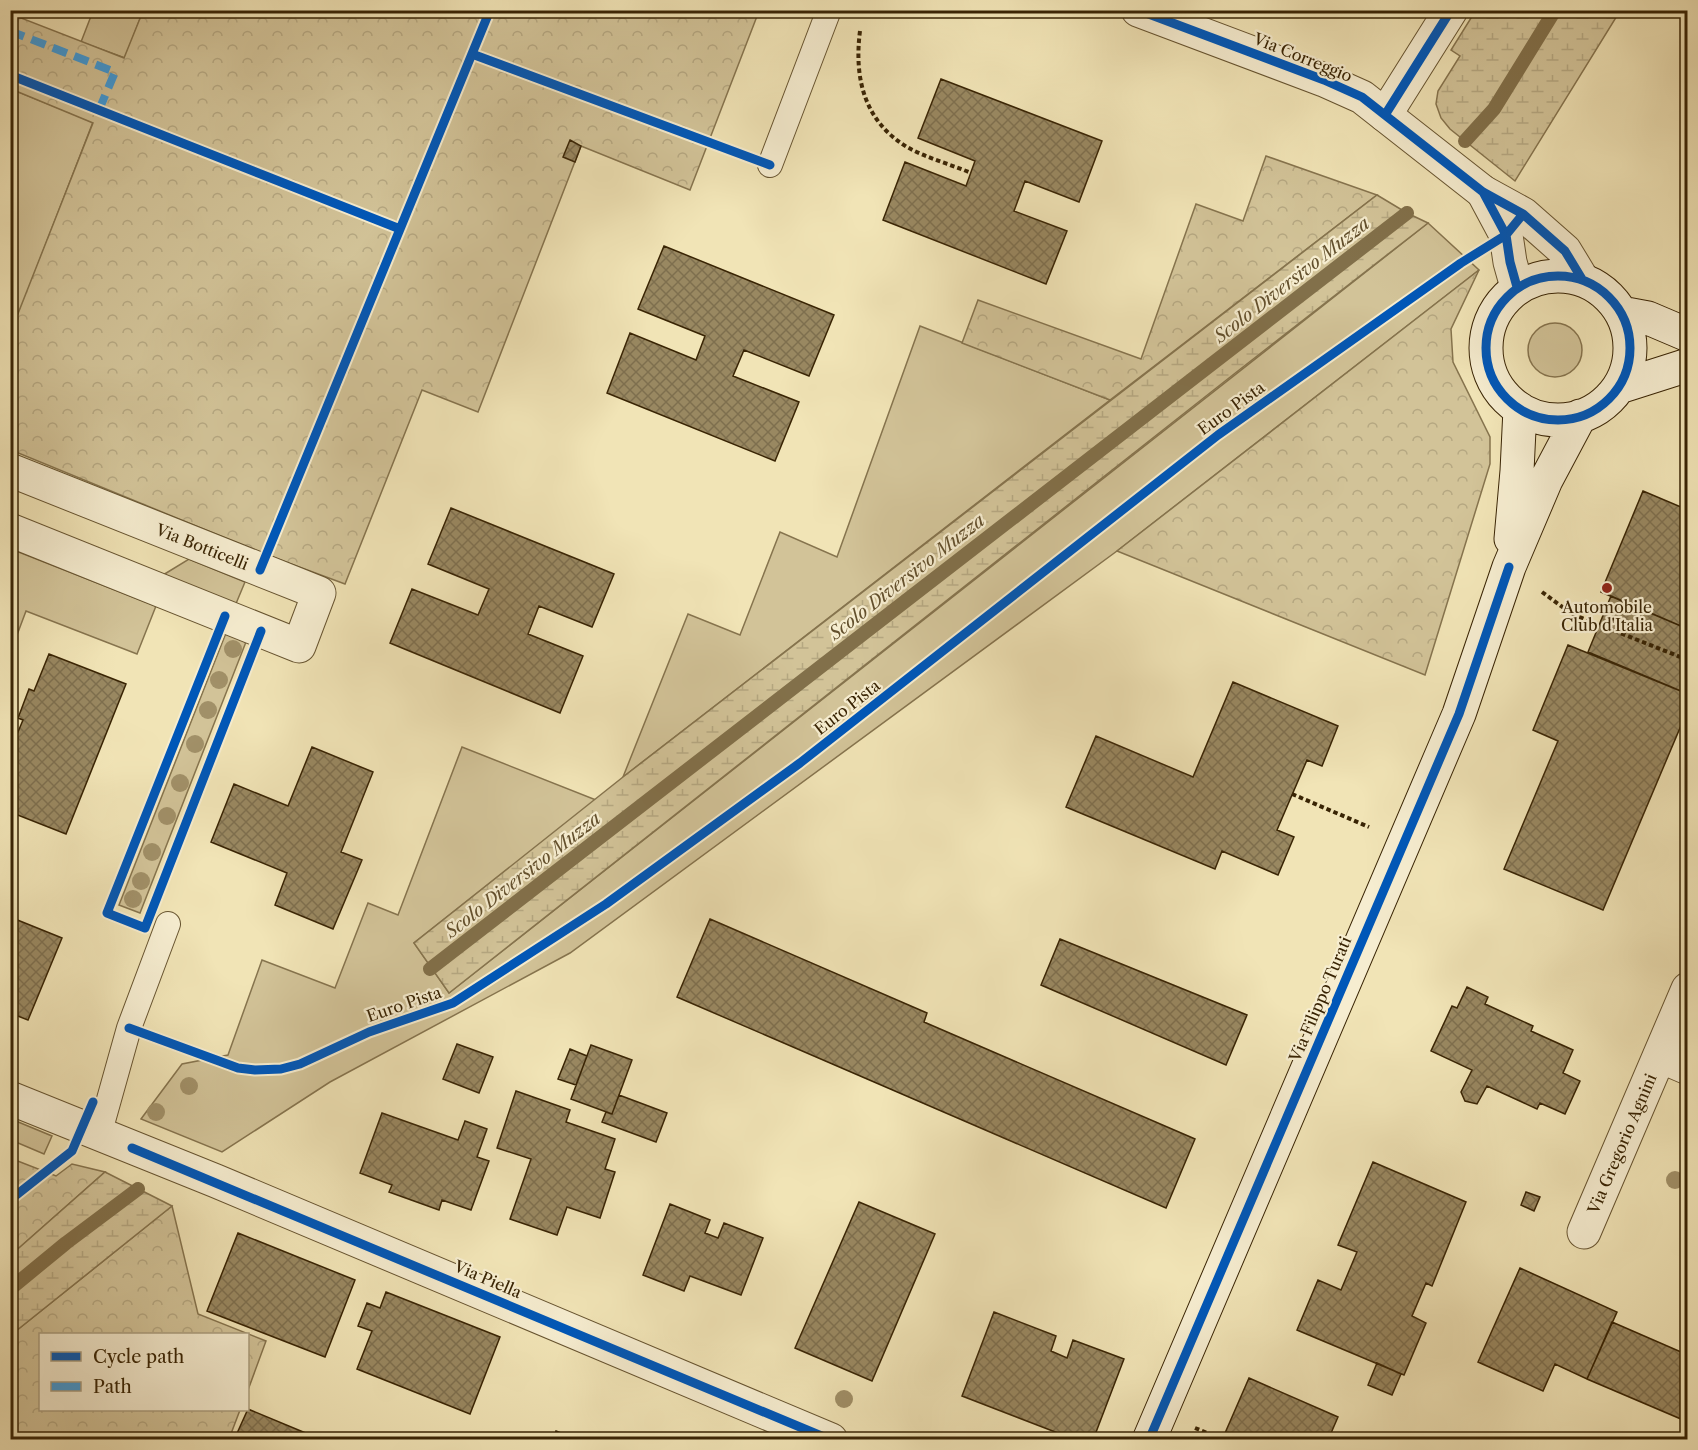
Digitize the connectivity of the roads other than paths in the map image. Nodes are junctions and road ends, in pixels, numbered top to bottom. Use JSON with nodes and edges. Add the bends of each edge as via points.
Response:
{"nodes":[{"id":1,"x":829,"y":10,"type":"edge"},
{"id":2,"x":1138,"y":10,"type":"edge"},
{"id":3,"x":1451,"y":10,"type":"edge"},
{"id":4,"x":1385,"y":115,"type":"junction"},
{"id":5,"x":771,"y":165,"type":"road end"},
{"id":6,"x":1483,"y":192,"type":"junction"},
{"id":7,"x":1582,"y":279,"type":"junction"},
{"id":8,"x":1517,"y":287,"type":"junction"},
{"id":9,"x":1621,"y":313,"type":"junction"},
{"id":10,"x":1688,"y":335,"type":"edge"},
{"id":11,"x":1688,"y":365,"type":"edge"},
{"id":12,"x":1619,"y":387,"type":"junction"},
{"id":13,"x":1520,"y":409,"type":"junction"},
{"id":14,"x":1580,"y":416,"type":"junction"},
{"id":15,"x":10,"y":470,"type":"edge"},
{"id":16,"x":10,"y":530,"type":"edge"},
{"id":17,"x":1509,"y":567,"type":"junction"},
{"id":18,"x":168,"y":924,"type":"dead end"},
{"id":19,"x":1688,"y":989,"type":"edge"},
{"id":20,"x":1674,"y":1062,"type":"edge"},
{"id":21,"x":10,"y":1098,"type":"edge"},
{"id":22,"x":99,"y":1135,"type":"junction"},
{"id":23,"x":1584,"y":1232,"type":"dead end"},
{"id":24,"x":831,"y":1440,"type":"edge"},
{"id":25,"x":1149,"y":1440,"type":"edge"}],
"edges":[{"from":1,"to":5,"type":"lane"},
{"from":2,"to":4,"type":"street","name":"Via Correggio","via":[[1324,80],[1362,97]]},
{"from":3,"to":4,"type":"street"},
{"from":4,"to":6,"type":"street","name":"Via Correggio"},
{"from":6,"to":7,"type":"street","via":[[1531,221],[1565,251]]},
{"from":6,"to":8,"type":"street","via":[[1506,235]]},
{"from":7,"to":8,"type":"street","via":[[1560,275],[1538,278]]},
{"from":7,"to":9,"type":"street"},
{"from":8,"to":13,"type":"street","via":[[1500,304],[1490,325],[1486,349],[1490,372],[1502,393]]},
{"from":9,"to":10,"type":"street","via":[[1648,318]]},
{"from":9,"to":12,"type":"street","via":[[1629,332],[1630,351]]},
{"from":11,"to":12,"type":"street"},
{"from":12,"to":14,"type":"street","via":[[1602,405]]},
{"from":13,"to":14,"type":"street","via":[[1539,418]]},
{"from":13,"to":17,"type":"street","name":"Via Filippo Turati"},
{"from":14,"to":17,"type":"street","name":"Via Filippo Turati","via":[[1546,480]]},
{"from":15,"to":16,"type":"street","name":"Via Botticelli","via":[[319,593],[299,646]]},
{"from":17,"to":25,"type":"street","name":"Via Filippo Turati","via":[[1459,714]]},
{"from":18,"to":22,"type":"lane","via":[[129,1028]]},
{"from":19,"to":20,"type":"street","name":"Via Gregorio Agnini"},
{"from":20,"to":23,"type":"street","name":"Via Gregorio Agnini"},
{"from":21,"to":22,"type":"street","name":"Via Piella"},
{"from":22,"to":24,"type":"street","name":"Via Piella"}]}
